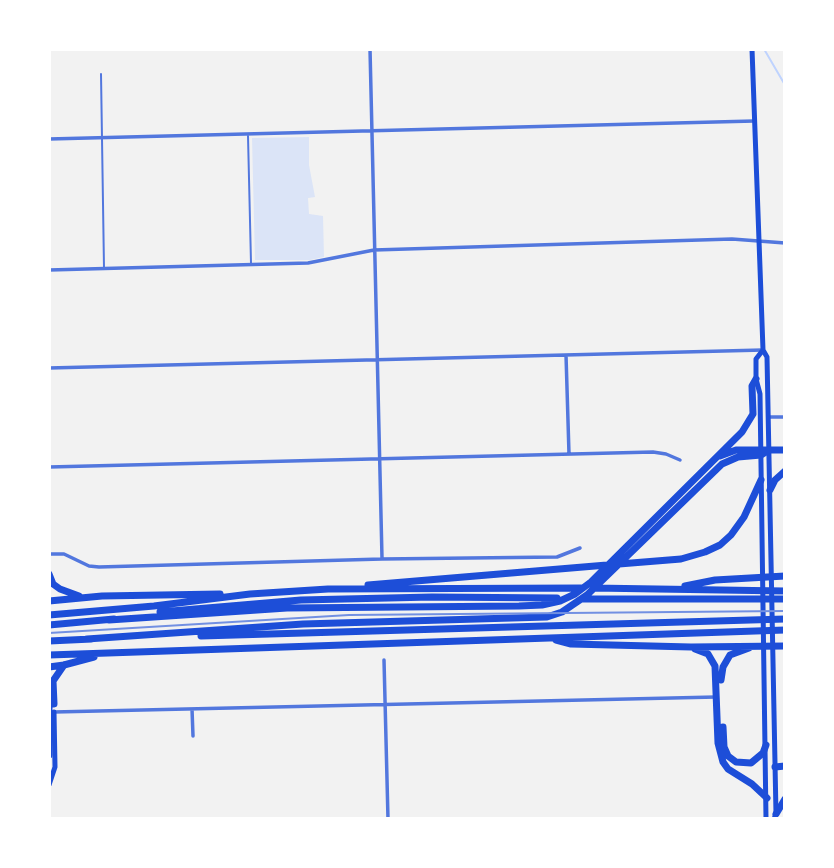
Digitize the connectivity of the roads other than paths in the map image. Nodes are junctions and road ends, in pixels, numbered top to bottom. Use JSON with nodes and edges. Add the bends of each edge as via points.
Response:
{"nodes":[{"id":1,"x":370,"y":49,"type":"edge"},
{"id":2,"x":752,"y":52,"type":"edge"},
{"id":3,"x":101,"y":74,"type":"dead end"},
{"id":4,"x":756,"y":121,"type":"junction"},
{"id":5,"x":372,"y":131,"type":"junction"},
{"id":6,"x":248,"y":135,"type":"junction"},
{"id":7,"x":100,"y":138,"type":"junction"},
{"id":8,"x":49,"y":139,"type":"edge"},
{"id":9,"x":760,"y":242,"type":"junction"},
{"id":10,"x":785,"y":243,"type":"edge"},
{"id":11,"x":374,"y":250,"type":"junction"},
{"id":12,"x":251,"y":264,"type":"junction"},
{"id":13,"x":104,"y":269,"type":"junction"},
{"id":14,"x":49,"y":270,"type":"edge"},
{"id":15,"x":763,"y":350,"type":"junction"},
{"id":16,"x":566,"y":355,"type":"junction"},
{"id":17,"x":377,"y":359,"type":"junction"},
{"id":18,"x":49,"y":368,"type":"edge"},
{"id":19,"x":756,"y":379,"type":"junction"},
{"id":20,"x":768,"y":417,"type":"junction"},
{"id":21,"x":785,"y":417,"type":"edge"},
{"id":22,"x":785,"y":450,"type":"edge"},
{"id":23,"x":764,"y":452,"type":"junction"},
{"id":24,"x":569,"y":454,"type":"junction"},
{"id":25,"x":379,"y":459,"type":"junction"},
{"id":26,"x":680,"y":460,"type":"dead end"},
{"id":27,"x":714,"y":460,"type":"junction"},
{"id":28,"x":49,"y":467,"type":"edge"},
{"id":29,"x":785,"y":471,"type":"edge"},
{"id":30,"x":761,"y":481,"type":"junction"},
{"id":31,"x":770,"y":490,"type":"junction"},
{"id":32,"x":580,"y":548,"type":"dead end"},
{"id":33,"x":49,"y":554,"type":"edge"},
{"id":34,"x":382,"y":559,"type":"junction"},
{"id":35,"x":49,"y":574,"type":"edge"},
{"id":36,"x":782,"y":576,"type":"edge"},
{"id":37,"x":328,"y":589,"type":"junction"},
{"id":38,"x":669,"y":589,"type":"junction"},
{"id":39,"x":250,"y":594,"type":"junction"},
{"id":40,"x":755,"y":595,"type":"junction"},
{"id":41,"x":782,"y":595,"type":"edge"},
{"id":42,"x":90,"y":597,"type":"junction"},
{"id":43,"x":49,"y":601,"type":"edge"},
{"id":44,"x":49,"y":615,"type":"edge"},
{"id":45,"x":783,"y":619,"type":"edge"},
{"id":46,"x":109,"y":620,"type":"junction"},
{"id":47,"x":49,"y":625,"type":"edge"},
{"id":48,"x":782,"y":630,"type":"edge"},
{"id":49,"x":549,"y":638,"type":"junction"},
{"id":50,"x":88,"y":639,"type":"junction"},
{"id":51,"x":49,"y":641,"type":"edge"},
{"id":52,"x":783,"y":646,"type":"edge"},
{"id":53,"x":691,"y":647,"type":"junction"},
{"id":54,"x":757,"y":647,"type":"junction"},
{"id":55,"x":101,"y":654,"type":"junction"},
{"id":56,"x":49,"y":655,"type":"edge"},
{"id":57,"x":384,"y":660,"type":"dead end"},
{"id":58,"x":64,"y":665,"type":"junction"},
{"id":59,"x":49,"y":667,"type":"edge"},
{"id":60,"x":718,"y":697,"type":"junction"},
{"id":61,"x":49,"y":698,"type":"edge"},
{"id":62,"x":384,"y":705,"type":"junction"},
{"id":63,"x":192,"y":709,"type":"junction"},
{"id":64,"x":54,"y":712,"type":"junction"},
{"id":65,"x":193,"y":736,"type":"dead end"},
{"id":66,"x":766,"y":745,"type":"junction"},
{"id":67,"x":49,"y":755,"type":"edge"},
{"id":68,"x":775,"y":766,"type":"junction"},
{"id":69,"x":785,"y":766,"type":"edge"},
{"id":70,"x":49,"y":785,"type":"edge"},
{"id":71,"x":767,"y":798,"type":"junction"},
{"id":72,"x":785,"y":799,"type":"edge"},
{"id":73,"x":775,"y":816,"type":"edge"},
{"id":74,"x":388,"y":819,"type":"edge"},
{"id":75,"x":766,"y":819,"type":"edge"}],
"edges":[{"from":1,"to":5,"type":"street"},
{"from":2,"to":4,"type":"main road"},
{"from":3,"to":7,"type":"lane"},
{"from":4,"to":5,"type":"street"},
{"from":4,"to":9,"type":"main road"},
{"from":5,"to":6,"type":"street"},
{"from":5,"to":11,"type":"street"},
{"from":6,"to":7,"type":"street"},
{"from":6,"to":12,"type":"lane"},
{"from":7,"to":8,"type":"street"},
{"from":7,"to":13,"type":"lane"},
{"from":9,"to":10,"type":"street"},
{"from":9,"to":11,"type":"street","via":[[733,239]]},
{"from":9,"to":15,"type":"main road"},
{"from":11,"to":12,"type":"street","via":[[308,263]]},
{"from":11,"to":17,"type":"street"},
{"from":12,"to":13,"type":"street"},
{"from":13,"to":14,"type":"street"},
{"from":15,"to":16,"type":"street"},
{"from":15,"to":19,"type":"main road","via":[[756,359]]},
{"from":15,"to":20,"type":"main road"},
{"from":16,"to":17,"type":"street"},
{"from":16,"to":24,"type":"street"},
{"from":17,"to":18,"type":"street"},
{"from":17,"to":25,"type":"street"},
{"from":19,"to":23,"type":"main road"},
{"from":19,"to":27,"type":"highway","via":[[748,425]]},
{"from":20,"to":21,"type":"street"},
{"from":20,"to":23,"type":"main road"},
{"from":22,"to":23,"type":"highway"},
{"from":23,"to":27,"type":"highway","via":[[736,450]]},
{"from":23,"to":30,"type":"main road"},
{"from":23,"to":31,"type":"main road"},
{"from":23,"to":50,"type":"highway","via":[[722,464],[587,596],[562,612],[530,619],[303,624]]},
{"from":24,"to":25,"type":"street"},
{"from":24,"to":26,"type":"street","via":[[653,452]]},
{"from":25,"to":28,"type":"street"},
{"from":25,"to":34,"type":"street"},
{"from":27,"to":46,"type":"highway","via":[[591,582],[559,601],[473,607],[287,608]]},
{"from":29,"to":31,"type":"highway"},
{"from":30,"to":37,"type":"highway","via":[[731,535],[720,545],[681,559]]},
{"from":30,"to":66,"type":"main road"},
{"from":31,"to":68,"type":"main road"},
{"from":32,"to":34,"type":"street","via":[[556,557]]},
{"from":33,"to":34,"type":"street","via":[[64,554],[99,567]]},
{"from":35,"to":42,"type":"highway","via":[[60,589]]},
{"from":36,"to":38,"type":"highway","via":[[715,580]]},
{"from":37,"to":38,"type":"highway"},
{"from":37,"to":39,"type":"highway"},
{"from":38,"to":40,"type":"highway"},
{"from":39,"to":42,"type":"highway"},
{"from":39,"to":44,"type":"highway"},
{"from":40,"to":41,"type":"highway"},
{"from":40,"to":46,"type":"highway","via":[[314,599]]},
{"from":42,"to":43,"type":"highway"},
{"from":45,"to":50,"type":"highway"},
{"from":46,"to":47,"type":"highway"},
{"from":48,"to":49,"type":"highway"},
{"from":49,"to":53,"type":"highway","via":[[571,644]]},
{"from":49,"to":55,"type":"highway"},
{"from":50,"to":51,"type":"highway"},
{"from":52,"to":54,"type":"highway"},
{"from":53,"to":54,"type":"highway"},
{"from":53,"to":60,"type":"highway","via":[[714,661]]},
{"from":54,"to":66,"type":"highway","via":[[730,655],[723,667],[723,747],[728,756],[743,764],[756,760]]},
{"from":55,"to":56,"type":"highway"},
{"from":55,"to":58,"type":"highway"},
{"from":57,"to":62,"type":"street"},
{"from":58,"to":59,"type":"highway"},
{"from":58,"to":64,"type":"highway","via":[[53,681]]},
{"from":60,"to":62,"type":"street"},
{"from":60,"to":71,"type":"highway","via":[[718,743],[723,762]]},
{"from":61,"to":67,"type":"highway"},
{"from":62,"to":63,"type":"street"},
{"from":62,"to":74,"type":"street"},
{"from":63,"to":64,"type":"street"},
{"from":63,"to":65,"type":"street"},
{"from":64,"to":70,"type":"main road","via":[[55,767]]},
{"from":66,"to":71,"type":"main road"},
{"from":68,"to":69,"type":"highway"},
{"from":68,"to":73,"type":"main road"},
{"from":71,"to":75,"type":"main road"},
{"from":72,"to":73,"type":"highway"}]}
